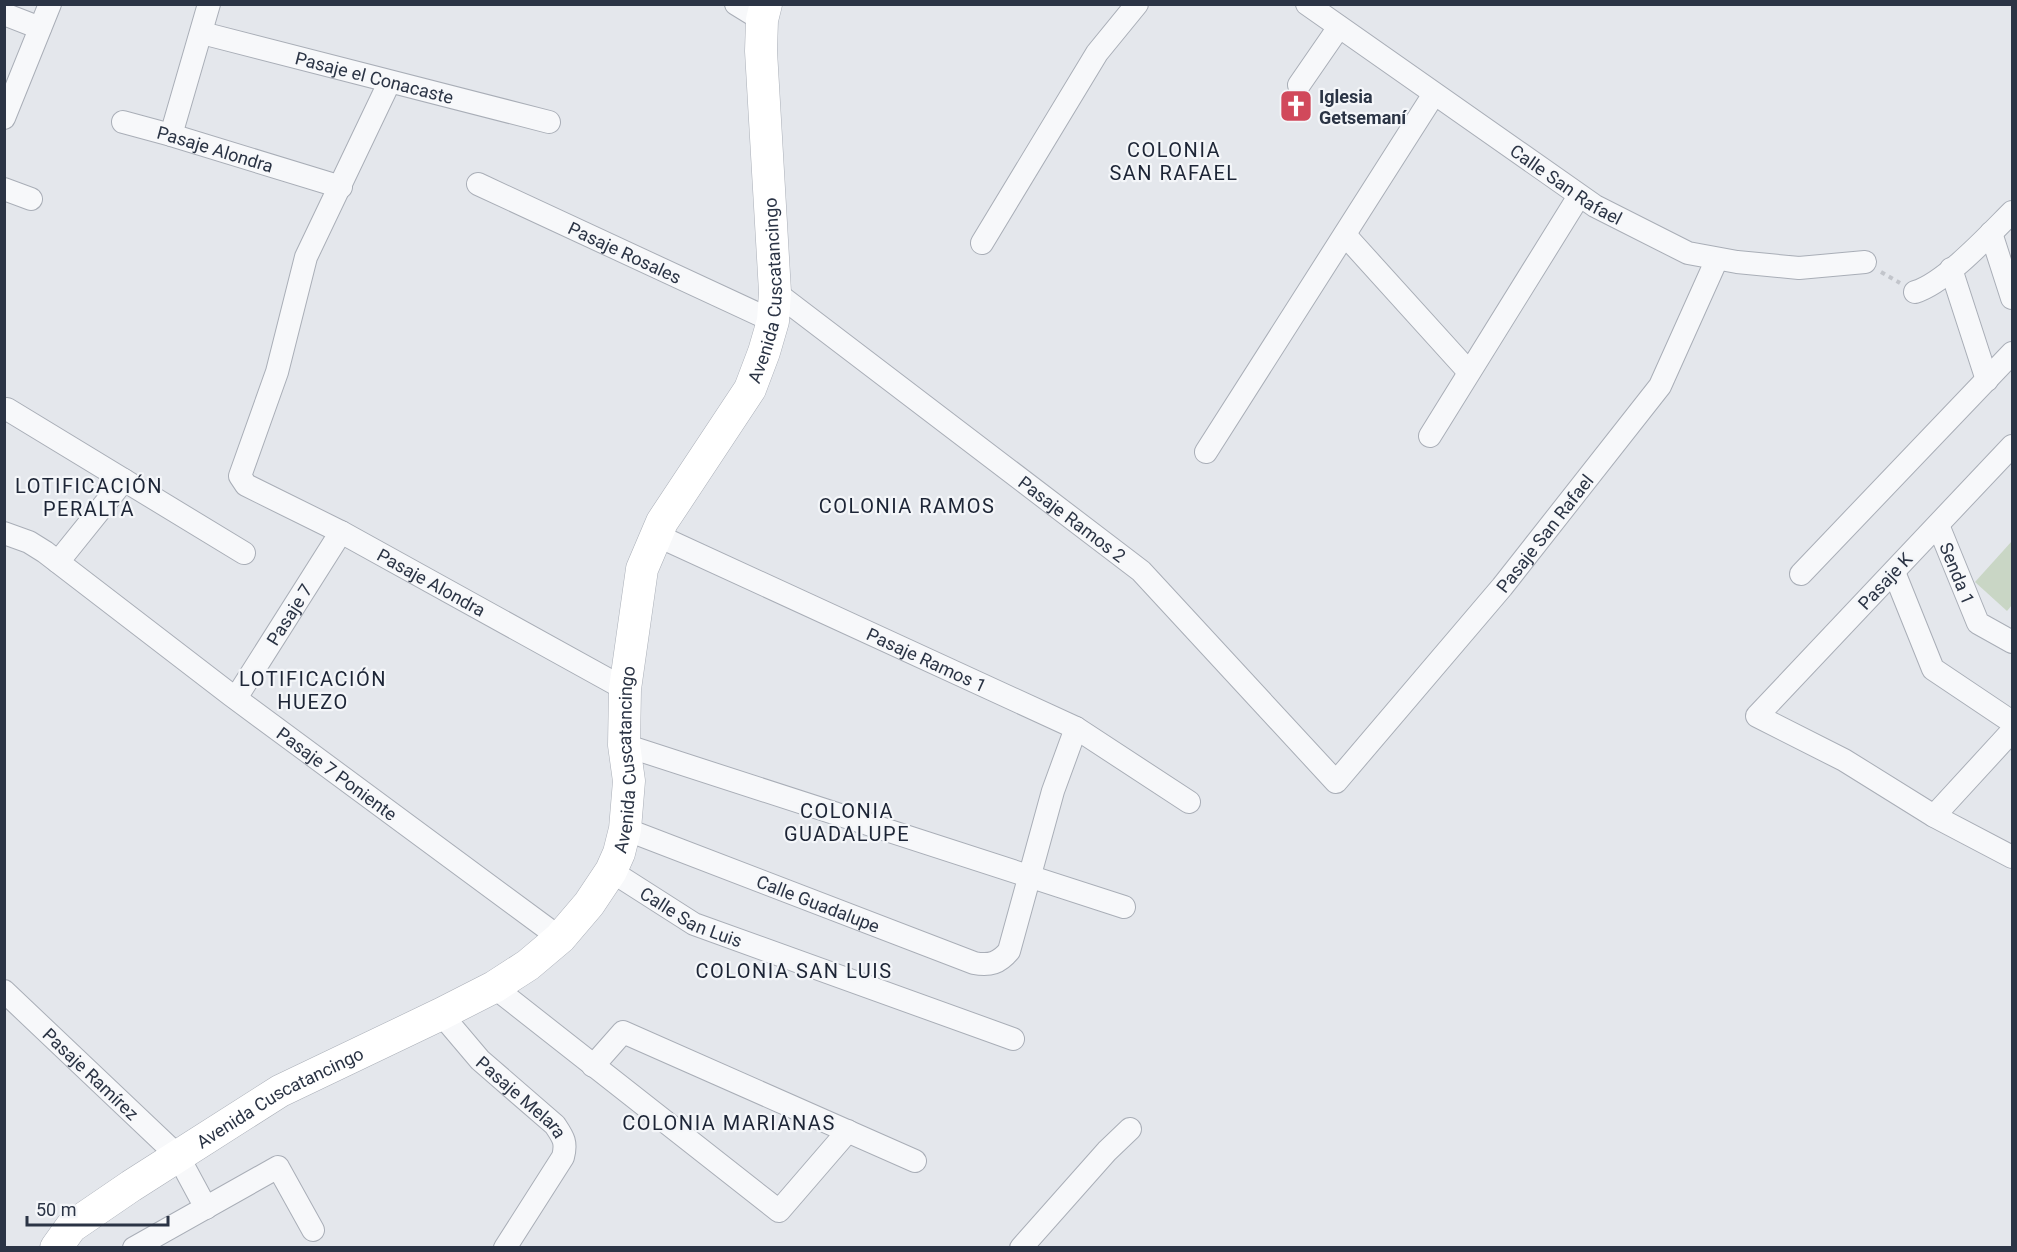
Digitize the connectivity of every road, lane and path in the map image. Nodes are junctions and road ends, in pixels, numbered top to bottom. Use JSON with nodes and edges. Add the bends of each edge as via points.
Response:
{"nodes":[{"id":1,"x":50,"y":4,"type":"edge"},
{"id":2,"x":209,"y":4,"type":"edge"},
{"id":3,"x":1137,"y":4,"type":"edge"},
{"id":4,"x":1307,"y":4,"type":"edge"},
{"id":5,"x":755,"y":10,"type":"edge"},
{"id":6,"x":4,"y":14,"type":"edge"},
{"id":7,"x":1339,"y":27,"type":"junction"},
{"id":8,"x":40,"y":28,"type":"junction"},
{"id":9,"x":202,"y":33,"type":"junction"},
{"id":10,"x":389,"y":83,"type":"junction"},
{"id":11,"x":1299,"y":85,"type":"dead end"},
{"id":12,"x":1434,"y":94,"type":"junction"},
{"id":13,"x":4,"y":118,"type":"edge"},
{"id":14,"x":123,"y":122,"type":"dead end"},
{"id":15,"x":549,"y":122,"type":"dead end"},
{"id":16,"x":171,"y":135,"type":"junction"},
{"id":17,"x":478,"y":184,"type":"dead end"},
{"id":18,"x":341,"y":187,"type":"junction"},
{"id":19,"x":4,"y":189,"type":"edge"},
{"id":20,"x":1579,"y":196,"type":"junction"},
{"id":21,"x":31,"y":199,"type":"dead end"},
{"id":22,"x":2013,"y":212,"type":"edge"},
{"id":23,"x":1991,"y":233,"type":"junction"},
{"id":24,"x":1345,"y":235,"type":"junction"},
{"id":25,"x":982,"y":243,"type":"dead end"},
{"id":26,"x":1717,"y":259,"type":"junction"},
{"id":27,"x":1865,"y":262,"type":"joint"},
{"id":28,"x":1951,"y":269,"type":"junction"},
{"id":29,"x":1915,"y":292,"type":"joint"},
{"id":30,"x":2013,"y":298,"type":"edge"},
{"id":31,"x":774,"y":306,"type":"junction"},
{"id":32,"x":2013,"y":353,"type":"edge"},
{"id":33,"x":1469,"y":372,"type":"junction"},
{"id":34,"x":1987,"y":380,"type":"junction"},
{"id":35,"x":7,"y":409,"type":"dead end"},
{"id":36,"x":1430,"y":436,"type":"dead end"},
{"id":37,"x":2013,"y":446,"type":"edge"},
{"id":38,"x":1206,"y":452,"type":"dead end"},
{"id":39,"x":124,"y":480,"type":"junction"},
{"id":40,"x":1938,"y":525,"type":"junction"},
{"id":41,"x":341,"y":532,"type":"junction"},
{"id":42,"x":4,"y":533,"type":"edge"},
{"id":43,"x":656,"y":535,"type":"junction"},
{"id":44,"x":244,"y":553,"type":"dead end"},
{"id":45,"x":58,"y":562,"type":"junction"},
{"id":46,"x":1894,"y":572,"type":"junction"},
{"id":47,"x":1801,"y":574,"type":"dead end"},
{"id":48,"x":2013,"y":642,"type":"edge"},
{"id":49,"x":625,"y":689,"type":"junction"},
{"id":50,"x":236,"y":698,"type":"junction"},
{"id":51,"x":2013,"y":722,"type":"edge"},
{"id":52,"x":1076,"y":728,"type":"junction"},
{"id":53,"x":2013,"y":731,"type":"edge"},
{"id":54,"x":624,"y":745,"type":"junction"},
{"id":55,"x":1336,"y":782,"type":"joint"},
{"id":56,"x":1189,"y":802,"type":"dead end"},
{"id":57,"x":1934,"y":816,"type":"junction"},
{"id":58,"x":625,"y":829,"type":"junction"},
{"id":59,"x":2013,"y":857,"type":"edge"},
{"id":60,"x":611,"y":871,"type":"junction"},
{"id":61,"x":1030,"y":877,"type":"junction"},
{"id":62,"x":1124,"y":907,"type":"dead end"},
{"id":63,"x":560,"y":938,"type":"junction"},
{"id":64,"x":494,"y":987,"type":"junction"},
{"id":65,"x":4,"y":991,"type":"edge"},
{"id":66,"x":441,"y":1014,"type":"junction"},
{"id":67,"x":1013,"y":1039,"type":"dead end"},
{"id":68,"x":593,"y":1066,"type":"junction"},
{"id":69,"x":1130,"y":1129,"type":"dead end"},
{"id":70,"x":848,"y":1131,"type":"junction"},
{"id":71,"x":178,"y":1156,"type":"junction"},
{"id":72,"x":915,"y":1161,"type":"dead end"},
{"id":73,"x":206,"y":1208,"type":"junction"},
{"id":74,"x":313,"y":1230,"type":"dead end"},
{"id":75,"x":1024,"y":1247,"type":"edge"},
{"id":76,"x":56,"y":1248,"type":"edge"},
{"id":77,"x":134,"y":1248,"type":"edge"},
{"id":78,"x":505,"y":1248,"type":"edge"}],
"edges":[{"from":1,"to":8,"type":"street"},
{"from":2,"to":9,"type":"street"},
{"from":3,"to":25,"type":"street","via":[[1097,53]]},
{"from":4,"to":7,"type":"street","name":"Calle San Rafael"},
{"from":5,"to":31,"type":"street","name":"Avenida Cuscatancingo","via":[[761,51]]},
{"from":6,"to":8,"type":"street"},
{"from":7,"to":11,"type":"street"},
{"from":7,"to":12,"type":"street","name":"Calle San Rafael"},
{"from":8,"to":13,"type":"street"},
{"from":9,"to":10,"type":"street","name":"Pasaje el Conacaste"},
{"from":9,"to":16,"type":"street"},
{"from":10,"to":15,"type":"street","name":"Pasaje el Conacaste"},
{"from":10,"to":18,"type":"street"},
{"from":12,"to":20,"type":"street","name":"Calle San Rafael"},
{"from":12,"to":24,"type":"street"},
{"from":14,"to":16,"type":"street","name":"Pasaje Alondra"},
{"from":16,"to":18,"type":"street","name":"Pasaje Alondra"},
{"from":17,"to":31,"type":"street","name":"Pasaje Rosales"},
{"from":18,"to":41,"type":"street","name":"Pasaje Alondra","via":[[306,257],[277,372],[240,476],[246,485]]},
{"from":19,"to":21,"type":"street"},
{"from":20,"to":26,"type":"street","name":"Calle San Rafael","via":[[1688,253]]},
{"from":20,"to":33,"type":"street"},
{"from":22,"to":23,"type":"street"},
{"from":23,"to":28,"type":"street"},
{"from":23,"to":30,"type":"street"},
{"from":24,"to":33,"type":"street"},
{"from":24,"to":38,"type":"street"},
{"from":26,"to":27,"type":"street","name":"Calle San Rafael","via":[[1799,268]]},
{"from":26,"to":55,"type":"street","name":"Pasaje San Rafael","via":[[1660,386],[1502,586]]},
{"from":27,"to":29,"type":"path"},
{"from":28,"to":29,"type":"street"},
{"from":28,"to":34,"type":"street"},
{"from":31,"to":43,"type":"street","name":"Avenida Cuscatancingo","via":[[764,352],[750,389]]},
{"from":31,"to":55,"type":"street","name":"Pasaje Ramos 2","via":[[1141,571]]},
{"from":32,"to":34,"type":"street"},
{"from":33,"to":36,"type":"street"},
{"from":34,"to":47,"type":"street"},
{"from":35,"to":39,"type":"street"},
{"from":37,"to":40,"type":"street","name":"Pasaje K"},
{"from":39,"to":44,"type":"street"},
{"from":39,"to":45,"type":"street"},
{"from":40,"to":46,"type":"street","name":"Pasaje K"},
{"from":40,"to":48,"type":"street","name":"Senda 1","via":[[1978,622]]},
{"from":41,"to":49,"type":"street","name":"Pasaje Alondra"},
{"from":41,"to":50,"type":"street","name":"Pasaje 7"},
{"from":42,"to":45,"type":"street","name":"Pasaje 7 Poniente","via":[[29,542]]},
{"from":43,"to":49,"type":"street","name":"Avenida Cuscatancingo","via":[[642,569]]},
{"from":43,"to":52,"type":"street","name":"Pasaje Ramos 1"},
{"from":45,"to":50,"type":"street","name":"Pasaje 7 Poniente"},
{"from":46,"to":51,"type":"street","via":[[1933,669]]},
{"from":46,"to":57,"type":"street","name":"Pasaje K","via":[[1758,716],[1844,760]]},
{"from":49,"to":54,"type":"street","name":"Avenida Cuscatancingo"},
{"from":50,"to":63,"type":"street","name":"Pasaje 7 Poniente"},
{"from":52,"to":56,"type":"street","name":"Pasaje Ramos 1"},
{"from":52,"to":61,"type":"street","via":[[1053,791]]},
{"from":53,"to":57,"type":"street"},
{"from":54,"to":58,"type":"street","name":"Avenida Cuscatancingo","via":[[629,782]]},
{"from":54,"to":61,"type":"street"},
{"from":57,"to":59,"type":"street"},
{"from":58,"to":60,"type":"street","name":"Avenida Cuscatancingo"},
{"from":58,"to":61,"type":"street","name":"Calle Guadalupe","via":[[987,966],[1010,951]]},
{"from":60,"to":63,"type":"street","name":"Avenida Cuscatancingo"},
{"from":60,"to":67,"type":"street","name":"Calle San Luis","via":[[694,924]]},
{"from":61,"to":62,"type":"street"},
{"from":63,"to":64,"type":"street","name":"Avenida Cuscatancingo"},
{"from":64,"to":66,"type":"street","name":"Avenida Cuscatancingo"},
{"from":64,"to":68,"type":"street"},
{"from":65,"to":71,"type":"street","name":"Pasaje Ramírez"},
{"from":66,"to":71,"type":"street","name":"Avenida Cuscatancingo","via":[[280,1091]]},
{"from":66,"to":78,"type":"street","name":"Pasaje Melara","via":[[480,1060],[555,1125],[564,1138],[563,1157]]},
{"from":68,"to":70,"type":"street","via":[[623,1032]]},
{"from":68,"to":70,"type":"street","via":[[779,1211]]},
{"from":69,"to":75,"type":"street"},
{"from":70,"to":72,"type":"street"},
{"from":71,"to":73,"type":"street","name":"Pasaje Ramírez"},
{"from":71,"to":76,"type":"street","name":"Avenida Cuscatancingo","via":[[71,1227]]},
{"from":73,"to":74,"type":"street","via":[[278,1167]]},
{"from":73,"to":77,"type":"street"}]}
